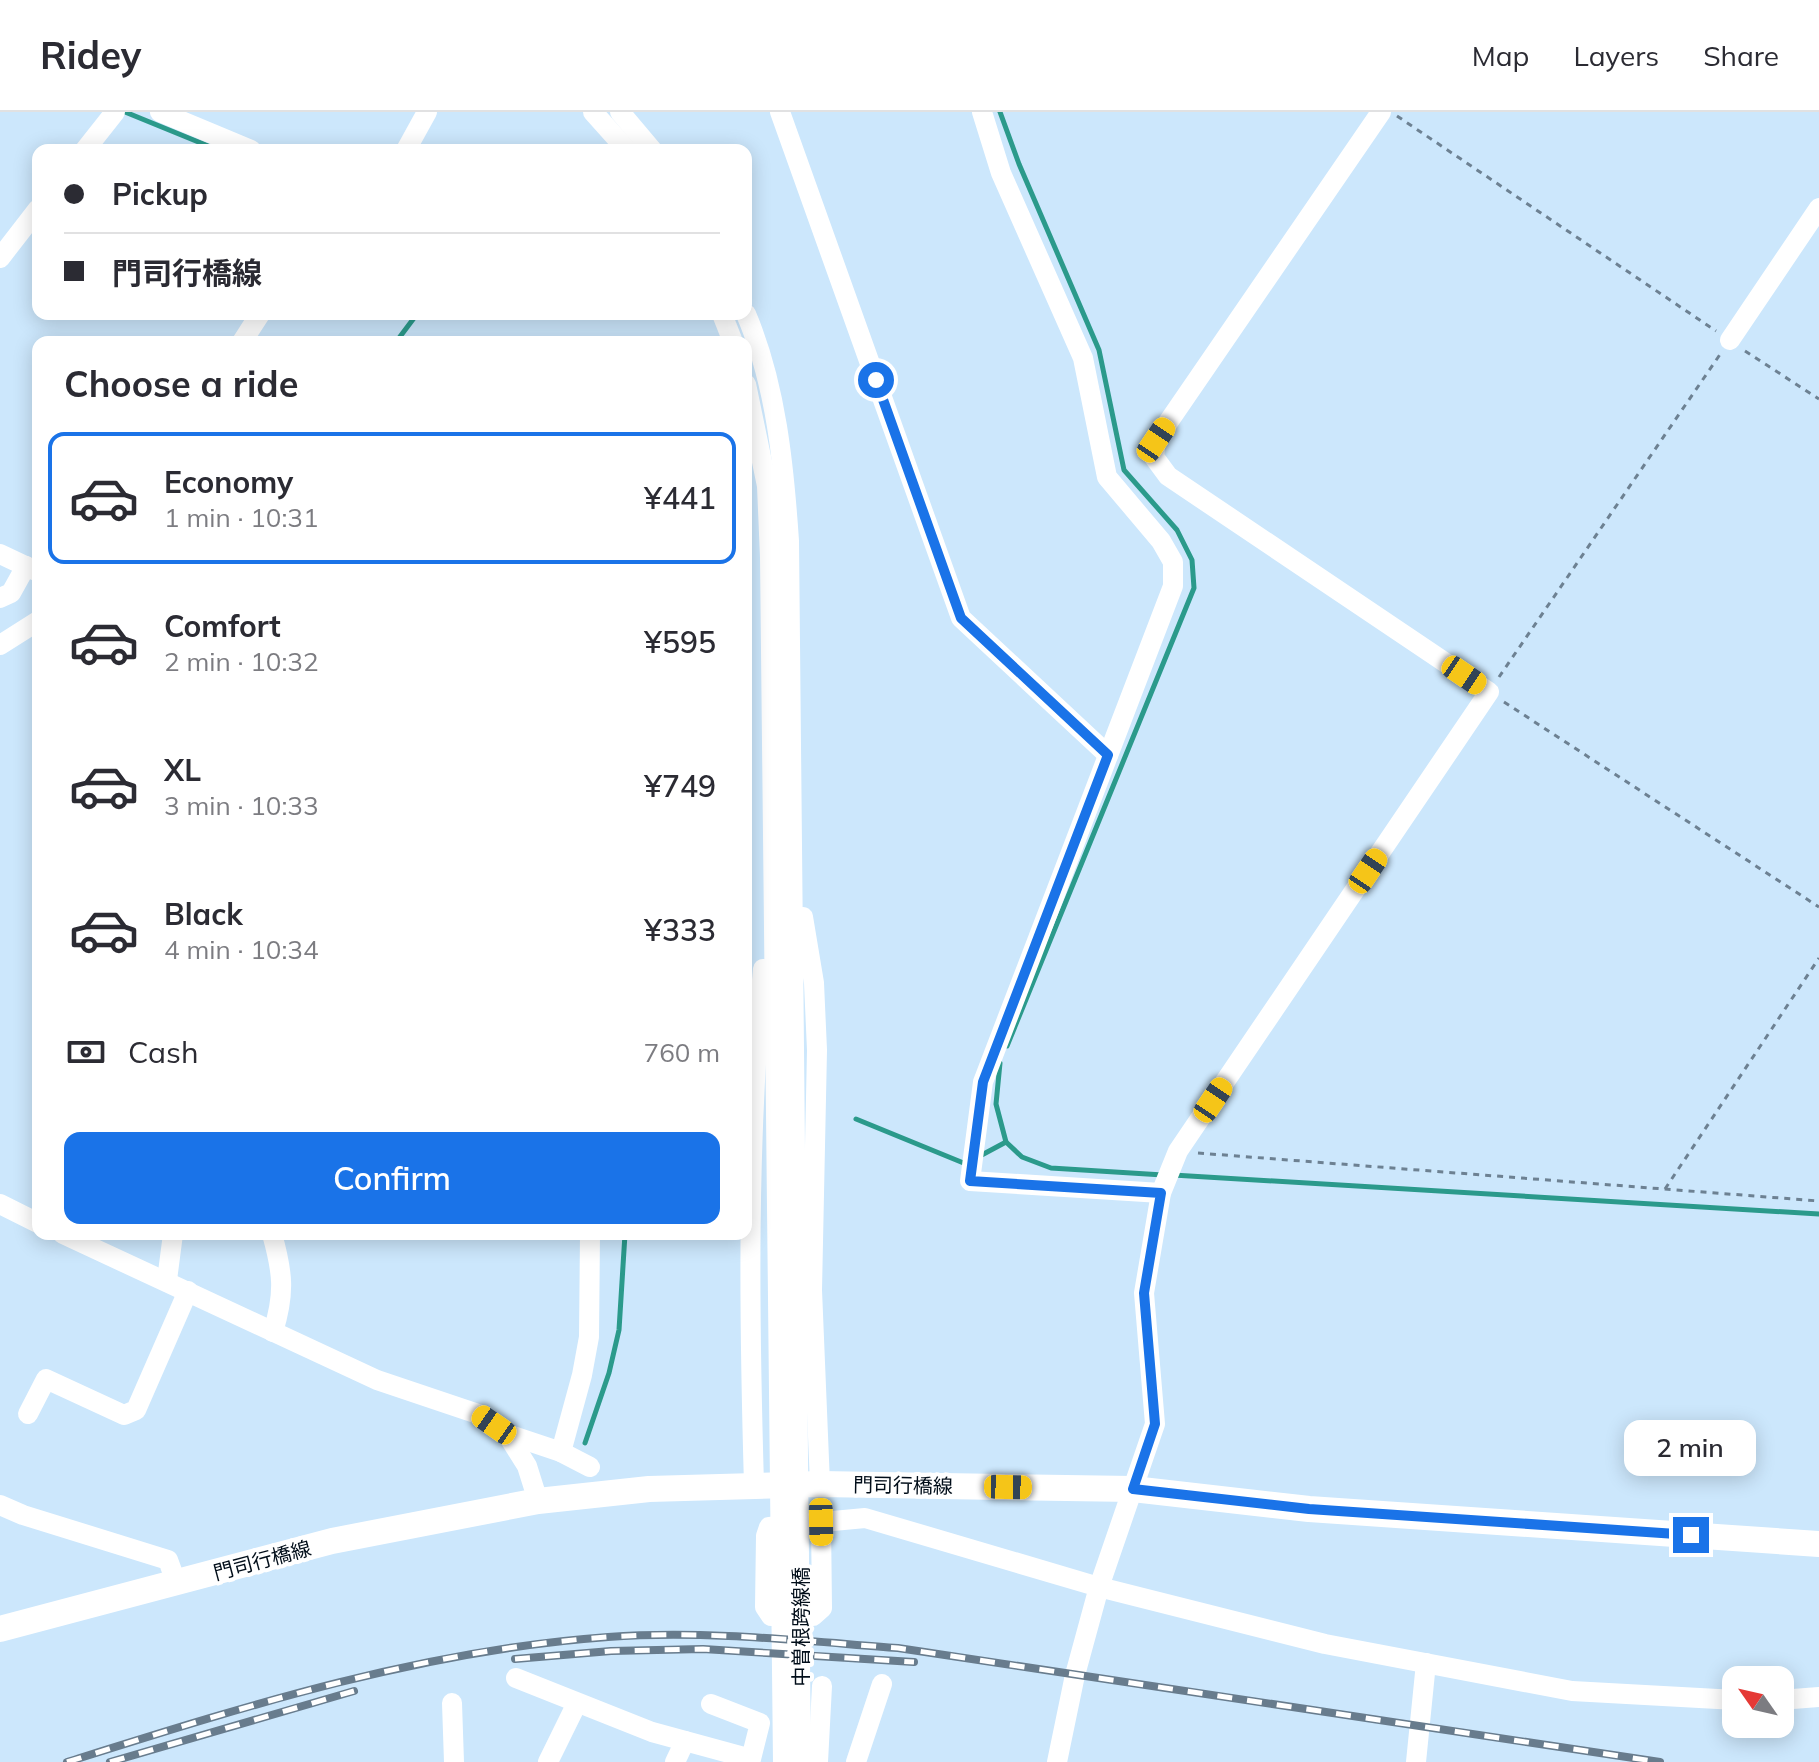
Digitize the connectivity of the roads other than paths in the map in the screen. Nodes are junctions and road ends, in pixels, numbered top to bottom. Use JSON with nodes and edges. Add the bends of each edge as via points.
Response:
{"nodes":[{"id":1,"x":160,"y":112,"type":"edge"},
{"id":2,"x":427,"y":112,"type":"edge"},
{"id":3,"x":593,"y":112,"type":"edge"},
{"id":4,"x":620,"y":112,"type":"edge"},
{"id":5,"x":780,"y":112,"type":"edge"},
{"id":6,"x":982,"y":112,"type":"edge"},
{"id":7,"x":1381,"y":112,"type":"edge"},
{"id":8,"x":113,"y":115,"type":"edge"},
{"id":9,"x":90,"y":144,"type":"edge"},
{"id":10,"x":237,"y":144,"type":"edge"},
{"id":11,"x":409,"y":144,"type":"edge"},
{"id":12,"x":622,"y":144,"type":"edge"},
{"id":13,"x":647,"y":144,"type":"edge"},
{"id":14,"x":1819,"y":208,"type":"edge"},
{"id":15,"x":32,"y":216,"type":"edge"},
{"id":16,"x":3,"y":248,"type":"edge"},
{"id":17,"x":749,"y":320,"type":"edge"},
{"id":18,"x":1730,"y":340,"type":"road end"},
{"id":19,"x":752,"y":413,"type":"edge"},
{"id":20,"x":0,"y":554,"type":"edge"},
{"id":21,"x":32,"y":568,"type":"edge"},
{"id":22,"x":0,"y":598,"type":"edge"},
{"id":23,"x":32,"y":625,"type":"edge"},
{"id":24,"x":0,"y":645,"type":"edge"},
{"id":25,"x":1108,"y":755,"type":"junction"},
{"id":26,"x":783,"y":852,"type":"junction"},
{"id":27,"x":752,"y":1113,"type":"edge"},
{"id":28,"x":1163,"y":1190,"type":"junction"},
{"id":29,"x":0,"y":1204,"type":"edge"},
{"id":30,"x":32,"y":1216,"type":"edge"},
{"id":31,"x":77,"y":1240,"type":"edge"},
{"id":32,"x":172,"y":1240,"type":"edge"},
{"id":33,"x":274,"y":1240,"type":"edge"},
{"id":34,"x":590,"y":1240,"type":"edge"},
{"id":35,"x":750,"y":1240,"type":"edge"},
{"id":36,"x":167,"y":1280,"type":"junction"},
{"id":37,"x":188,"y":1291,"type":"junction"},
{"id":38,"x":273,"y":1332,"type":"junction"},
{"id":39,"x":28,"y":1414,"type":"dead end"},
{"id":40,"x":507,"y":1434,"type":"junction"},
{"id":41,"x":788,"y":1444,"type":"junction"},
{"id":42,"x":561,"y":1452,"type":"junction"},
{"id":43,"x":590,"y":1467,"type":"dead end"},
{"id":44,"x":820,"y":1484,"type":"junction"},
{"id":45,"x":754,"y":1485,"type":"junction"},
{"id":46,"x":1133,"y":1489,"type":"junction"},
{"id":47,"x":538,"y":1501,"type":"junction"},
{"id":48,"x":0,"y":1505,"type":"edge"},
{"id":49,"x":821,"y":1522,"type":"junction"},
{"id":50,"x":1819,"y":1544,"type":"edge"},
{"id":51,"x":176,"y":1582,"type":"junction"},
{"id":52,"x":1099,"y":1587,"type":"junction"},
{"id":53,"x":0,"y":1629,"type":"edge"},
{"id":54,"x":1426,"y":1663,"type":"junction"},
{"id":55,"x":516,"y":1678,"type":"dead end"},
{"id":56,"x":882,"y":1684,"type":"dead end"},
{"id":57,"x":822,"y":1686,"type":"dead end"},
{"id":58,"x":1819,"y":1697,"type":"edge"},
{"id":59,"x":1722,"y":1699,"type":"edge"},
{"id":60,"x":1794,"y":1699,"type":"edge"},
{"id":61,"x":452,"y":1703,"type":"dead end"},
{"id":62,"x":577,"y":1703,"type":"junction"},
{"id":63,"x":711,"y":1704,"type":"dead end"},
{"id":64,"x":685,"y":1741,"type":"junction"},
{"id":65,"x":754,"y":1761,"type":"edge"},
{"id":66,"x":454,"y":1762,"type":"edge"},
{"id":67,"x":548,"y":1762,"type":"edge"},
{"id":68,"x":675,"y":1762,"type":"edge"},
{"id":69,"x":783,"y":1762,"type":"edge"},
{"id":70,"x":801,"y":1762,"type":"edge"},
{"id":71,"x":818,"y":1762,"type":"edge"},
{"id":72,"x":856,"y":1762,"type":"edge"},
{"id":73,"x":1057,"y":1762,"type":"edge"},
{"id":74,"x":1416,"y":1762,"type":"edge"}],
"edges":[{"from":1,"to":10,"type":"street"},
{"from":2,"to":11,"type":"street"},
{"from":3,"to":12,"type":"street"},
{"from":4,"to":13,"type":"street"},
{"from":5,"to":25,"type":"street","via":[[961,618]]},
{"from":6,"to":25,"type":"street","via":[[1001,173],[1083,358],[1107,477],[1173,562],[1173,586]]},
{"from":7,"to":28,"type":"street","via":[[1156,440],[1154,457],[1168,476],[1489,692],[1176,1158]]},
{"from":8,"to":9,"type":"street"},
{"from":14,"to":18,"type":"street"},
{"from":15,"to":16,"type":"street"},
{"from":17,"to":26,"type":"street","via":[[773,405],[789,541]]},
{"from":19,"to":26,"type":"street","via":[[767,486]]},
{"from":20,"to":21,"type":"street"},
{"from":21,"to":22,"type":"street"},
{"from":23,"to":24,"type":"street"},
{"from":25,"to":28,"type":"street","via":[[983,1082],[970,1181]]},
{"from":26,"to":27,"type":"street"},
{"from":26,"to":41,"type":"street"},
{"from":26,"to":44,"type":"street","via":[[814,983],[812,1290]]},
{"from":28,"to":46,"type":"street","via":[[1144,1293],[1155,1424]]},
{"from":29,"to":30,"type":"street"},
{"from":31,"to":36,"type":"street"},
{"from":32,"to":36,"type":"street"},
{"from":33,"to":38,"type":"street","via":[[282,1270]]},
{"from":34,"to":42,"type":"street","via":[[589,1337]]},
{"from":35,"to":45,"type":"street"},
{"from":36,"to":37,"type":"street"},
{"from":37,"to":38,"type":"street"},
{"from":37,"to":39,"type":"street","via":[[136,1410],[124,1415],[46,1379]]},
{"from":38,"to":40,"type":"street","via":[[377,1380],[481,1415]]},
{"from":40,"to":42,"type":"street"},
{"from":40,"to":47,"type":"street","via":[[527,1466]]},
{"from":41,"to":69,"type":"street","name":"中曽根跨線橋"},
{"from":41,"to":70,"type":"street","name":"中曽根跨線橋"},
{"from":42,"to":43,"type":"street"},
{"from":44,"to":45,"type":"main road","name":"門司行橋線"},
{"from":44,"to":46,"type":"main road","name":"門司行橋線"},
{"from":45,"to":47,"type":"main road","name":"門司行橋線"},
{"from":46,"to":50,"type":"main road","name":"門司行橋線","via":[[1309,1509]]},
{"from":46,"to":52,"type":"street"},
{"from":47,"to":51,"type":"main road","name":"門司行橋線","via":[[332,1541]]},
{"from":48,"to":51,"type":"street","via":[[168,1560]]},
{"from":49,"to":49,"type":"street","via":[[769,1527],[765,1607],[771,1616],[813,1616],[822,1608]]},
{"from":49,"to":52,"type":"street","via":[[865,1518]]},
{"from":51,"to":53,"type":"main road","name":"門司行橋線"},
{"from":52,"to":54,"type":"street","via":[[1325,1644]]},
{"from":52,"to":73,"type":"street"},
{"from":54,"to":59,"type":"street","via":[[1572,1691]]},
{"from":54,"to":74,"type":"street"},
{"from":55,"to":62,"type":"street"},
{"from":56,"to":72,"type":"street"},
{"from":57,"to":71,"type":"street"},
{"from":58,"to":60,"type":"street"},
{"from":61,"to":66,"type":"street"},
{"from":62,"to":64,"type":"street"},
{"from":62,"to":67,"type":"street"},
{"from":63,"to":65,"type":"street","via":[[760,1723]]},
{"from":64,"to":65,"type":"street"},
{"from":64,"to":68,"type":"street"}]}
